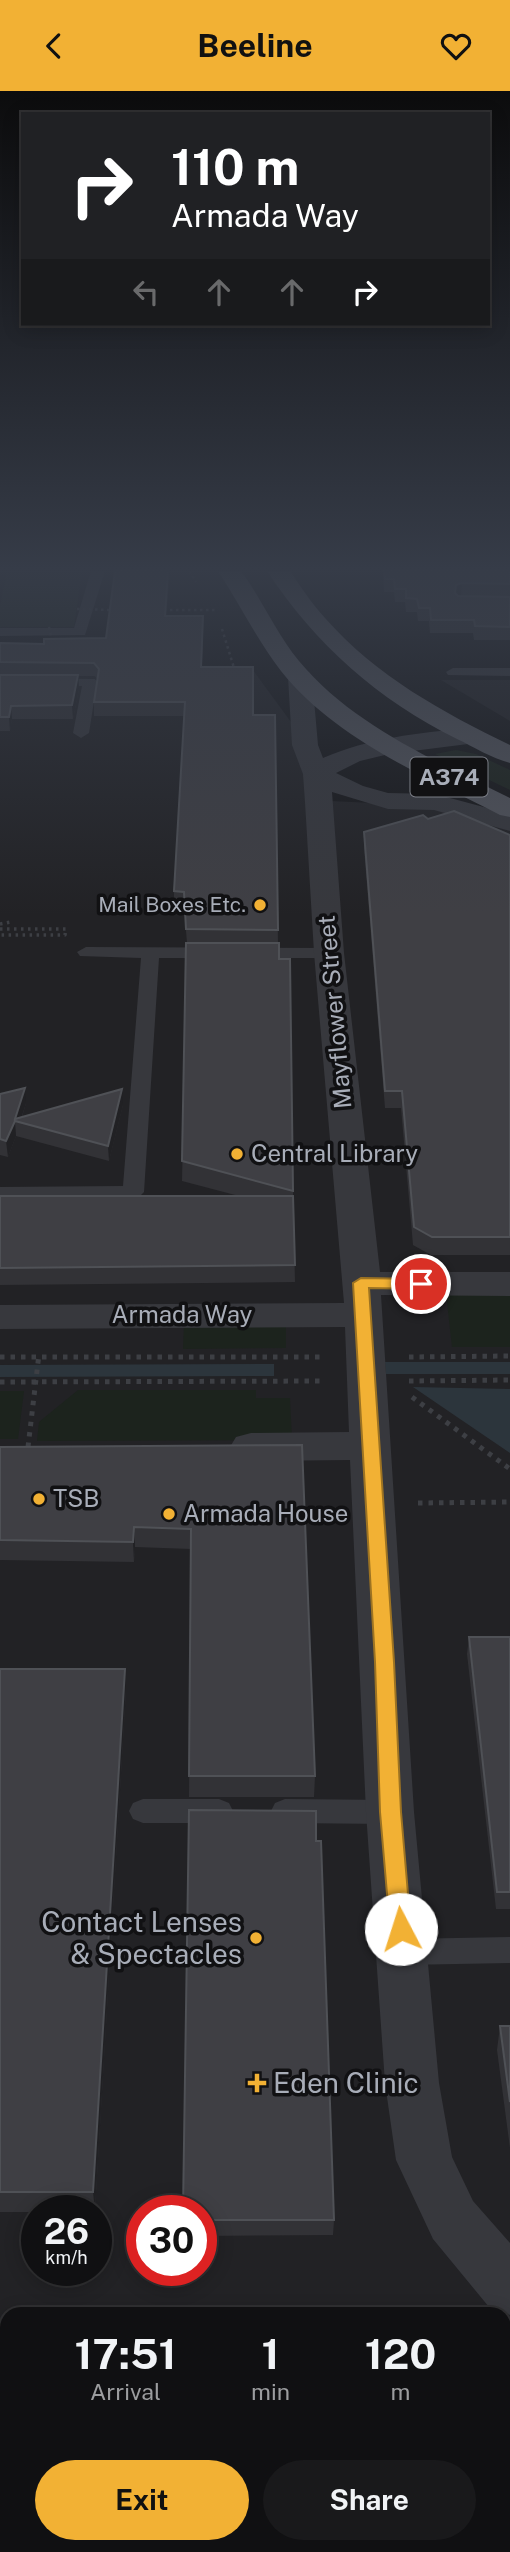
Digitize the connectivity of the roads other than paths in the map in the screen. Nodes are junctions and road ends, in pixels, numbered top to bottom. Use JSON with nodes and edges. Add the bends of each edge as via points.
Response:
{"nodes":[{"id":1,"x":89,"y":686,"type":"edge"},
{"id":2,"x":301,"y":686,"type":"edge"},
{"id":3,"x":310,"y":686,"type":"edge"},
{"id":4,"x":388,"y":686,"type":"edge"},
{"id":5,"x":80,"y":733,"type":"dead end"},
{"id":6,"x":468,"y":736,"type":"junction"},
{"id":7,"x":389,"y":745,"type":"junction"},
{"id":8,"x":510,"y":755,"type":"edge"},
{"id":9,"x":316,"y":774,"type":"junction"},
{"id":10,"x":388,"y":801,"type":"junction"},
{"id":11,"x":510,"y":809,"type":"edge"},
{"id":12,"x":510,"y":823,"type":"edge"},
{"id":13,"x":321,"y":839,"type":"junction"},
{"id":14,"x":86,"y":952,"type":"dead end"},
{"id":15,"x":150,"y":953,"type":"junction"},
{"id":16,"x":329,"y":953,"type":"junction"},
{"id":17,"x":0,"y":1193,"type":"edge"},
{"id":18,"x":510,"y":1284,"type":"edge"},
{"id":19,"x":362,"y":1299,"type":"junction"},
{"id":20,"x":0,"y":1317,"type":"edge"},
{"id":21,"x":370,"y":1446,"type":"junction"},
{"id":22,"x":208,"y":1447,"type":"edge"},
{"id":23,"x":143,"y":1811,"type":"dead end"},
{"id":24,"x":390,"y":1812,"type":"junction"},
{"id":25,"x":510,"y":1950,"type":"edge"},
{"id":26,"x":403,"y":1952,"type":"junction"},
{"id":27,"x":510,"y":2287,"type":"edge"}],
"edges":[{"from":1,"to":5,"type":"lane"},
{"from":2,"to":9,"type":"street","name":"Mayflower Street","via":[[304,745]]},
{"from":3,"to":7,"type":"main road","number":"A374"},
{"from":4,"to":6,"type":"main road","number":"A374"},
{"from":6,"to":7,"type":"street"},
{"from":6,"to":8,"type":"main road","number":"A374"},
{"from":7,"to":9,"type":"street","via":[[335,760]]},
{"from":7,"to":11,"type":"main road","number":"A374"},
{"from":9,"to":10,"type":"street","via":[[353,792]]},
{"from":9,"to":13,"type":"street","name":"Mayflower Street"},
{"from":10,"to":12,"type":"street","via":[[435,803]]},
{"from":10,"to":13,"type":"street"},
{"from":13,"to":16,"type":"street","name":"Mayflower Street"},
{"from":14,"to":15,"type":"lane"},
{"from":15,"to":16,"type":"lane"},
{"from":15,"to":17,"type":"lane","via":[[133,1192]]},
{"from":16,"to":19,"type":"street","name":"Mayflower Street"},
{"from":18,"to":19,"type":"street","name":"Armada Way"},
{"from":19,"to":20,"type":"street","name":"Armada Way"},
{"from":19,"to":21,"type":"street","name":"Mayflower Street","via":[[375,1373]]},
{"from":21,"to":22,"type":"street"},
{"from":21,"to":24,"type":"street","name":"Mayflower Street"},
{"from":23,"to":24,"type":"lane"},
{"from":24,"to":26,"type":"street","name":"Mayflower Street"},
{"from":25,"to":26,"type":"lane"},
{"from":26,"to":27,"type":"street","name":"Mayflower Street","via":[[412,2083],[424,2160],[453,2220]]}]}
